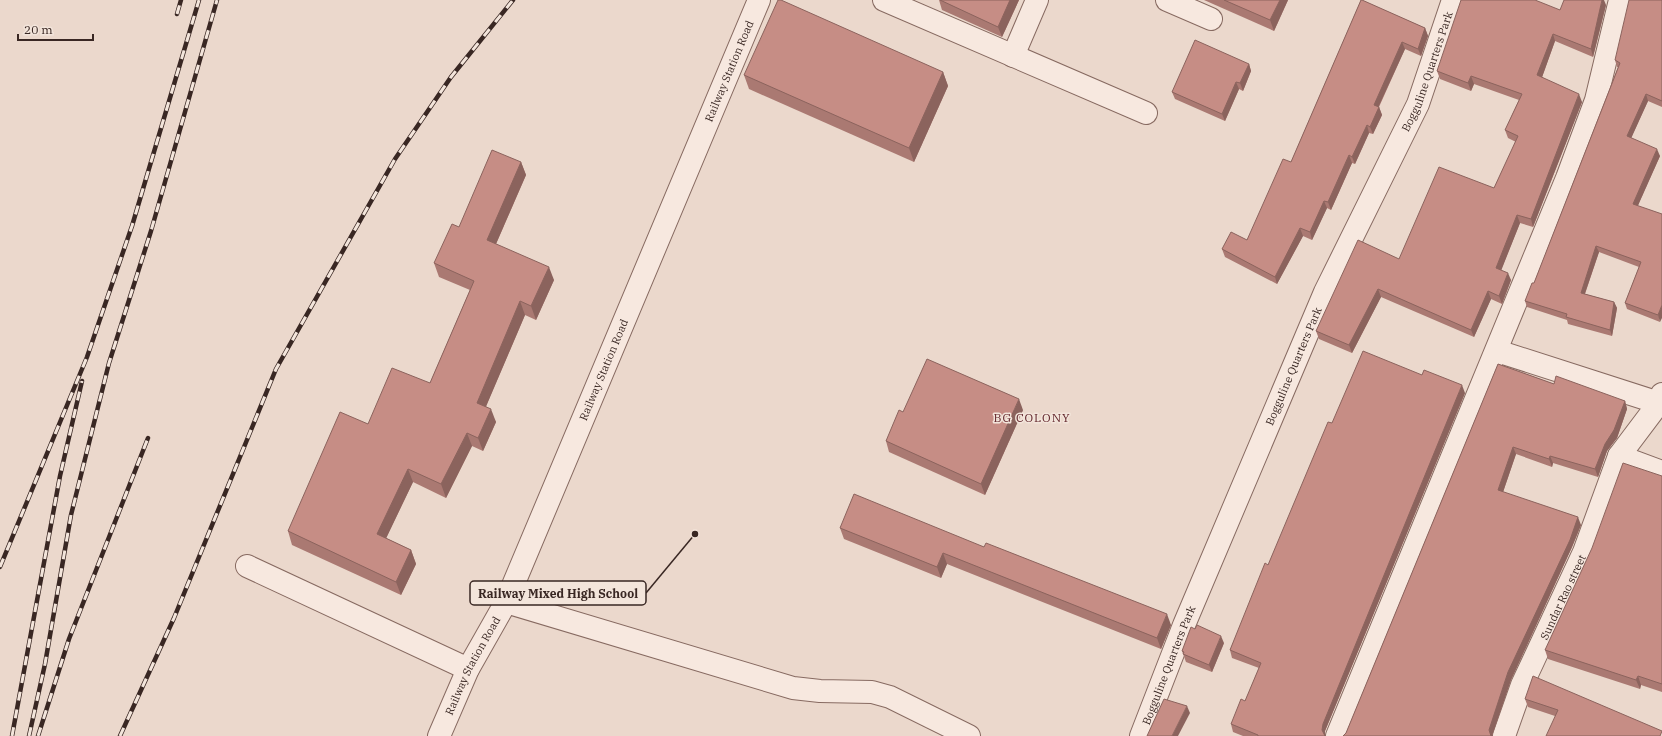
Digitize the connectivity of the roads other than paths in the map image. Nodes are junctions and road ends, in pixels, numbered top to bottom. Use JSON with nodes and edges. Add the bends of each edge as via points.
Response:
{"nodes":[{"id":1,"x":759,"y":0,"type":"edge"},
{"id":2,"x":884,"y":0,"type":"edge"},
{"id":3,"x":1037,"y":0,"type":"edge"},
{"id":4,"x":1167,"y":0,"type":"edge"},
{"id":5,"x":1453,"y":0,"type":"edge"},
{"id":6,"x":1620,"y":0,"type":"edge"},
{"id":7,"x":1211,"y":19,"type":"dead end"},
{"id":8,"x":1013,"y":56,"type":"junction"},
{"id":9,"x":1146,"y":113,"type":"dead end"},
{"id":10,"x":1497,"y":351,"type":"junction"},
{"id":11,"x":1661,"y":399,"type":"edge"},
{"id":12,"x":1619,"y":456,"type":"junction"},
{"id":13,"x":1662,"y":472,"type":"edge"},
{"id":14,"x":247,"y":566,"type":"dead end"},
{"id":15,"x":506,"y":602,"type":"junction"},
{"id":16,"x":468,"y":669,"type":"junction"},
{"id":17,"x":439,"y":736,"type":"edge"},
{"id":18,"x":969,"y":736,"type":"edge"},
{"id":19,"x":1141,"y":736,"type":"edge"},
{"id":20,"x":1337,"y":736,"type":"edge"},
{"id":21,"x":1504,"y":736,"type":"edge"}],
"edges":[{"from":1,"to":15,"type":"street","name":"Railway Station Road"},
{"from":2,"to":8,"type":"street"},
{"from":3,"to":8,"type":"street"},
{"from":4,"to":7,"type":"street"},
{"from":5,"to":19,"type":"street","name":"Bogguline Quarters Park","via":[[1418,104],[1325,292],[1187,618]]},
{"from":6,"to":10,"type":"street","via":[[1596,100]]},
{"from":8,"to":9,"type":"street"},
{"from":10,"to":11,"type":"street"},
{"from":10,"to":20,"type":"street"},
{"from":11,"to":12,"type":"street","name":"Sundar Rao street"},
{"from":12,"to":13,"type":"street"},
{"from":12,"to":21,"type":"street","name":"Sundar Rao street","via":[[1584,552],[1522,685]]},
{"from":14,"to":16,"type":"street"},
{"from":15,"to":16,"type":"street","name":"Railway Station Road"},
{"from":15,"to":18,"type":"street","via":[[793,688],[872,692],[890,697]]},
{"from":16,"to":17,"type":"street","name":"Railway Station Road"}]}
